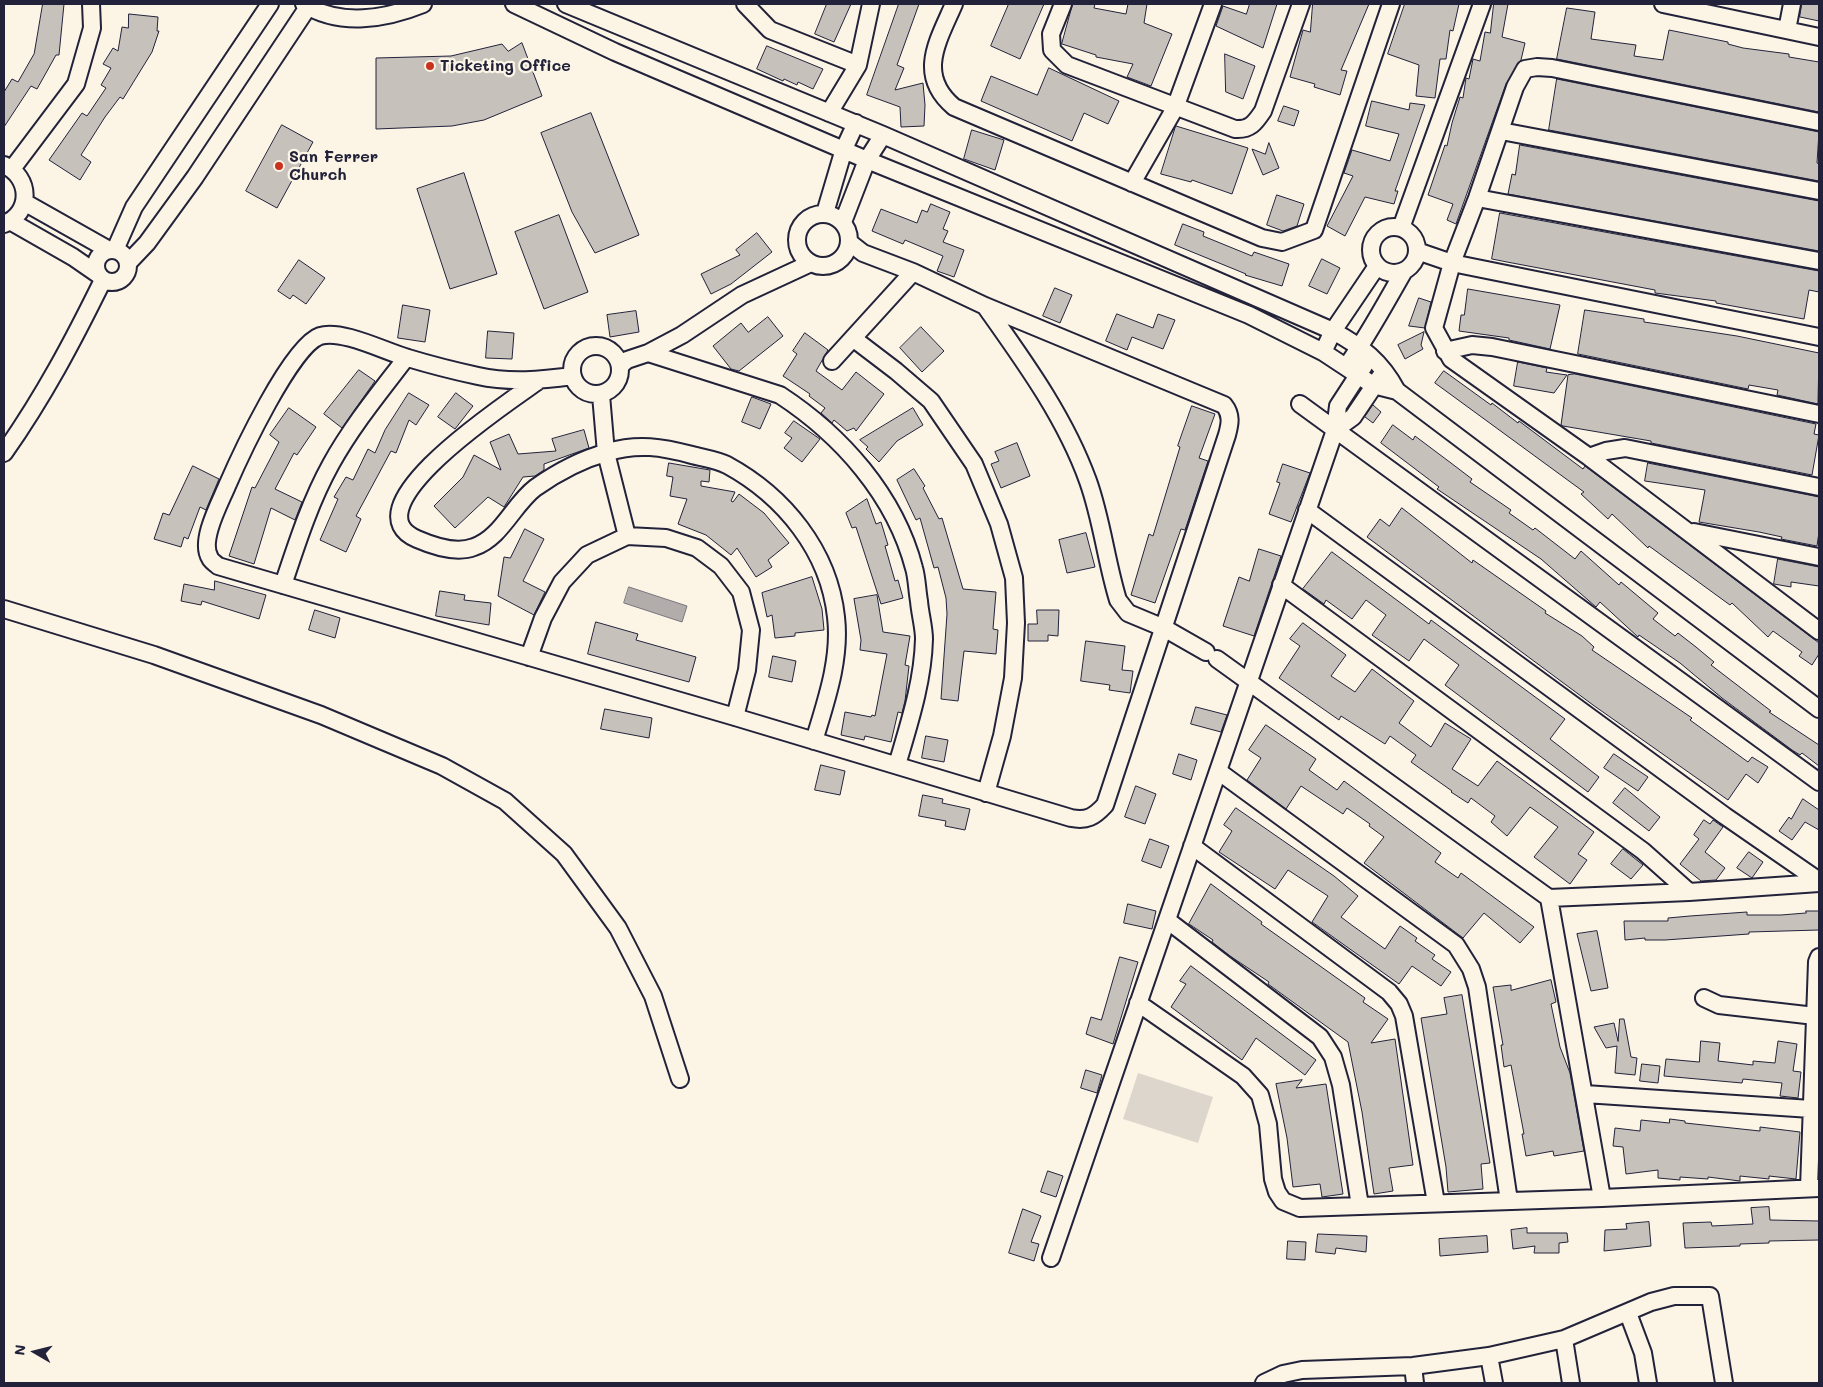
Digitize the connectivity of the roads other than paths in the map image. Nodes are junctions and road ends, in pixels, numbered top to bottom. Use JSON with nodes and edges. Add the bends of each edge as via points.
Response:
{"nodes":[{"id":1,"x":91,"y":4,"type":"edge"},
{"id":2,"x":270,"y":4,"type":"edge"},
{"id":3,"x":423,"y":4,"type":"edge"},
{"id":4,"x":514,"y":4,"type":"edge"},
{"id":5,"x":566,"y":4,"type":"edge"},
{"id":6,"x":745,"y":4,"type":"edge"},
{"id":7,"x":871,"y":4,"type":"edge"},
{"id":8,"x":954,"y":4,"type":"edge"},
{"id":9,"x":1063,"y":4,"type":"edge"},
{"id":10,"x":1213,"y":4,"type":"edge"},
{"id":11,"x":1301,"y":4,"type":"edge"},
{"id":12,"x":1391,"y":4,"type":"edge"},
{"id":13,"x":1482,"y":4,"type":"edge"},
{"id":14,"x":1663,"y":4,"type":"edge"},
{"id":15,"x":1792,"y":4,"type":"edge"},
{"id":16,"x":306,"y":5,"type":"edge"},
{"id":17,"x":1715,"y":9,"type":"edge"},
{"id":18,"x":1786,"y":30,"type":"junction"},
{"id":19,"x":1819,"y":37,"type":"edge"},
{"id":20,"x":858,"y":65,"type":"junction"},
{"id":21,"x":1175,"y":108,"type":"junction"},
{"id":22,"x":829,"y":113,"type":"junction"},
{"id":23,"x":1819,"y":122,"type":"edge"},
{"id":24,"x":856,"y":123,"type":"junction"},
{"id":25,"x":1501,"y":130,"type":"junction"},
{"id":26,"x":883,"y":135,"type":"junction"},
{"id":27,"x":844,"y":149,"type":"junction"},
{"id":28,"x":867,"y":160,"type":"junction"},
{"id":29,"x":8,"y":167,"type":"edge"},
{"id":30,"x":1132,"y":183,"type":"junction"},
{"id":31,"x":1819,"y":191,"type":"edge"},
{"id":32,"x":1478,"y":198,"type":"junction"},
{"id":33,"x":24,"y":202,"type":"junction"},
{"id":34,"x":825,"y":213,"type":"junction"},
{"id":35,"x":843,"y":222,"type":"junction"},
{"id":36,"x":7,"y":223,"type":"edge"},
{"id":37,"x":1401,"y":228,"type":"junction"},
{"id":38,"x":849,"y":242,"type":"junction"},
{"id":39,"x":112,"y":250,"type":"junction"},
{"id":40,"x":1417,"y":251,"type":"junction"},
{"id":41,"x":1819,"y":261,"type":"edge"},
{"id":42,"x":128,"y":263,"type":"junction"},
{"id":43,"x":811,"y":263,"type":"junction"},
{"id":44,"x":1452,"y":263,"type":"junction"},
{"id":45,"x":1377,"y":266,"type":"junction"},
{"id":46,"x":1404,"y":271,"type":"junction"},
{"id":47,"x":912,"y":272,"type":"junction"},
{"id":48,"x":101,"y":278,"type":"junction"},
{"id":49,"x":985,"y":306,"type":"junction"},
{"id":50,"x":1333,"y":331,"type":"junction"},
{"id":51,"x":1819,"y":337,"type":"edge"},
{"id":52,"x":854,"y":339,"type":"junction"},
{"id":53,"x":1359,"y":345,"type":"junction"},
{"id":54,"x":1445,"y":351,"type":"junction"},
{"id":55,"x":1323,"y":352,"type":"junction"},
{"id":56,"x":648,"y":353,"type":"junction"},
{"id":57,"x":1371,"y":357,"type":"junction"},
{"id":58,"x":406,"y":358,"type":"junction"},
{"id":59,"x":832,"y":361,"type":"dead end"},
{"id":60,"x":620,"y":366,"type":"junction"},
{"id":61,"x":1385,"y":370,"type":"junction"},
{"id":62,"x":1352,"y":371,"type":"junction"},
{"id":63,"x":572,"y":376,"type":"junction"},
{"id":64,"x":538,"y":381,"type":"junction"},
{"id":65,"x":1373,"y":385,"type":"junction"},
{"id":66,"x":1397,"y":391,"type":"junction"},
{"id":67,"x":601,"y":394,"type":"junction"},
{"id":68,"x":1300,"y":404,"type":"dead end"},
{"id":69,"x":1819,"y":414,"type":"edge"},
{"id":70,"x":1335,"y":430,"type":"junction"},
{"id":71,"x":4,"y":452,"type":"edge"},
{"id":72,"x":606,"y":453,"type":"junction"},
{"id":73,"x":1589,"y":457,"type":"junction"},
{"id":74,"x":1819,"y":487,"type":"edge"},
{"id":75,"x":1307,"y":510,"type":"junction"},
{"id":76,"x":1689,"y":531,"type":"junction"},
{"id":77,"x":627,"y":536,"type":"junction"},
{"id":78,"x":1819,"y":557,"type":"edge"},
{"id":79,"x":283,"y":585,"type":"junction"},
{"id":80,"x":1282,"y":585,"type":"junction"},
{"id":81,"x":4,"y":609,"type":"edge"},
{"id":82,"x":1164,"y":628,"type":"junction"},
{"id":83,"x":1819,"y":631,"type":"edge"},
{"id":84,"x":529,"y":657,"type":"junction"},
{"id":85,"x":1249,"y":681,"type":"junction"},
{"id":86,"x":1819,"y":709,"type":"edge"},
{"id":87,"x":735,"y":716,"type":"junction"},
{"id":88,"x":814,"y":741,"type":"junction"},
{"id":89,"x":897,"y":765,"type":"junction"},
{"id":90,"x":1218,"y":771,"type":"junction"},
{"id":91,"x":1819,"y":782,"type":"edge"},
{"id":92,"x":986,"y":793,"type":"junction"},
{"id":93,"x":1192,"y":846,"type":"junction"},
{"id":94,"x":1819,"y":882,"type":"edge"},
{"id":95,"x":1689,"y":892,"type":"junction"},
{"id":96,"x":1549,"y":898,"type":"junction"},
{"id":97,"x":1166,"y":920,"type":"junction"},
{"id":98,"x":1819,"y":957,"type":"edge"},
{"id":99,"x":1704,"y":998,"type":"dead end"},
{"id":100,"x":1138,"y":1003,"type":"junction"},
{"id":101,"x":1815,"y":1016,"type":"junction"},
{"id":102,"x":680,"y":1079,"type":"dead end"},
{"id":103,"x":1585,"y":1094,"type":"junction"},
{"id":104,"x":1812,"y":1109,"type":"junction"},
{"id":105,"x":1814,"y":1188,"type":"edge"},
{"id":106,"x":1602,"y":1198,"type":"junction"},
{"id":107,"x":1509,"y":1201,"type":"junction"},
{"id":108,"x":1436,"y":1203,"type":"junction"},
{"id":109,"x":1360,"y":1206,"type":"junction"},
{"id":110,"x":1051,"y":1258,"type":"dead end"},
{"id":111,"x":1628,"y":1313,"type":"junction"},
{"id":112,"x":1564,"y":1338,"type":"junction"},
{"id":113,"x":1489,"y":1356,"type":"junction"},
{"id":114,"x":1413,"y":1366,"type":"junction"},
{"id":115,"x":1264,"y":1383,"type":"edge"},
{"id":116,"x":1415,"y":1383,"type":"edge"},
{"id":117,"x":1494,"y":1383,"type":"edge"},
{"id":118,"x":1571,"y":1383,"type":"edge"},
{"id":119,"x":1648,"y":1383,"type":"edge"},
{"id":120,"x":1724,"y":1383,"type":"edge"}],
"edges":[{"from":1,"to":29,"type":"street","via":[[92,28],[76,84]]},
{"from":2,"to":39,"type":"street","via":[[134,207]]},
{"from":3,"to":16,"type":"street","via":[[398,14],[362,19],[335,16]]},
{"from":4,"to":27,"type":"street","via":[[615,52]]},
{"from":5,"to":22,"type":"street"},
{"from":6,"to":20,"type":"street","via":[[770,30]]},
{"from":7,"to":20,"type":"street"},
{"from":8,"to":30,"type":"street","via":[[933,54],[933,79],[943,98],[954,107]]},
{"from":9,"to":21,"type":"street","via":[[1051,34],[1052,50],[1058,57],[1067,65]]},
{"from":10,"to":21,"type":"street"},
{"from":11,"to":21,"type":"street","via":[[1263,111],[1253,125],[1245,130],[1235,129]]},
{"from":12,"to":30,"type":"street","via":[[1314,230],[1282,242],[1262,238]]},
{"from":13,"to":37,"type":"street"},
{"from":14,"to":17,"type":"street"},
{"from":15,"to":18,"type":"street"},
{"from":16,"to":42,"type":"street","via":[[195,177],[147,243]]},
{"from":17,"to":18,"type":"street"},
{"from":18,"to":19,"type":"street"},
{"from":20,"to":22,"type":"street"},
{"from":21,"to":30,"type":"street"},
{"from":22,"to":24,"type":"street"},
{"from":23,"to":25,"type":"street","via":[[1536,66],[1525,70],[1520,77]]},
{"from":24,"to":26,"type":"street"},
{"from":24,"to":27,"type":"street"},
{"from":25,"to":31,"type":"street"},
{"from":25,"to":32,"type":"street"},
{"from":26,"to":28,"type":"street"},
{"from":26,"to":50,"type":"street"},
{"from":27,"to":28,"type":"street"},
{"from":27,"to":34,"type":"street"},
{"from":28,"to":35,"type":"street"},
{"from":28,"to":55,"type":"street","via":[[1249,315]]},
{"from":29,"to":33,"type":"street","via":[[20,178],[25,189]]},
{"from":32,"to":41,"type":"street"},
{"from":32,"to":44,"type":"street"},
{"from":33,"to":36,"type":"street","via":[[20,213]]},
{"from":33,"to":39,"type":"street"},
{"from":34,"to":35,"type":"street"},
{"from":34,"to":43,"type":"street","via":[[808,218],[797,233],[798,250]]},
{"from":35,"to":38,"type":"street"},
{"from":36,"to":48,"type":"street","via":[[73,257]]},
{"from":37,"to":40,"type":"street","via":[[1413,237]]},
{"from":37,"to":45,"type":"street","via":[[1386,228],[1374,238],[1371,253]]},
{"from":38,"to":43,"type":"street","via":[[847,250],[836,263],[828,266]]},
{"from":38,"to":47,"type":"street","via":[[863,253]]},
{"from":39,"to":42,"type":"street","via":[[121,253]]},
{"from":39,"to":48,"type":"street","via":[[103,253],[96,263]]},
{"from":40,"to":44,"type":"street"},
{"from":40,"to":46,"type":"street","via":[[1415,259]]},
{"from":42,"to":48,"type":"street","via":[[126,275],[121,280],[115,282]]},
{"from":43,"to":56,"type":"street","via":[[742,295],[682,335]]},
{"from":44,"to":51,"type":"street"},
{"from":44,"to":54,"type":"street","via":[[1434,328]]},
{"from":45,"to":46,"type":"street","via":[[1389,273]]},
{"from":45,"to":50,"type":"street"},
{"from":46,"to":53,"type":"street","via":[[1369,335]]},
{"from":47,"to":49,"type":"street"},
{"from":47,"to":52,"type":"street"},
{"from":48,"to":71,"type":"street","via":[[65,355],[36,407]]},
{"from":49,"to":82,"type":"street","via":[[1023,360],[1066,431],[1088,481],[1118,600],[1128,614]]},
{"from":49,"to":82,"type":"street","via":[[1224,405],[1229,411],[1227,435]]},
{"from":50,"to":53,"type":"street"},
{"from":50,"to":55,"type":"street"},
{"from":52,"to":59,"type":"street"},
{"from":52,"to":92,"type":"street","via":[[931,401],[974,464],[999,524],[1014,578],[1013,678],[1002,736]]},
{"from":53,"to":57,"type":"street"},
{"from":53,"to":62,"type":"street"},
{"from":54,"to":69,"type":"street","via":[[1472,345],[1492,347]]},
{"from":54,"to":73,"type":"street","via":[[1468,372]]},
{"from":55,"to":62,"type":"street"},
{"from":56,"to":60,"type":"street","via":[[626,360]]},
{"from":56,"to":89,"type":"street","via":[[780,395],[822,426],[862,466],[895,517],[914,568],[924,639],[915,702]]},
{"from":57,"to":61,"type":"street"},
{"from":57,"to":62,"type":"street"},
{"from":58,"to":64,"type":"street","via":[[480,377]]},
{"from":58,"to":79,"type":"street","via":[[331,463],[302,526]]},
{"from":58,"to":79,"type":"street","via":[[352,339],[320,336],[306,345],[262,415],[224,491],[210,526],[207,544],[209,557],[218,566]]},
{"from":60,"to":63,"type":"street","via":[[610,350],[591,346],[576,357]]},
{"from":60,"to":67,"type":"street","via":[[617,384]]},
{"from":61,"to":65,"type":"street"},
{"from":61,"to":66,"type":"street"},
{"from":62,"to":65,"type":"street"},
{"from":62,"to":70,"type":"street","via":[[1338,406]]},
{"from":63,"to":64,"type":"street"},
{"from":63,"to":67,"type":"street","via":[[583,391]]},
{"from":64,"to":72,"type":"street","via":[[431,463],[407,492],[398,511],[398,522],[403,532],[432,545],[473,548],[489,539],[534,489],[571,466]]},
{"from":65,"to":66,"type":"street"},
{"from":65,"to":70,"type":"street","via":[[1353,417]]},
{"from":66,"to":86,"type":"street"},
{"from":67,"to":72,"type":"street"},
{"from":68,"to":70,"type":"street"},
{"from":70,"to":75,"type":"street"},
{"from":70,"to":91,"type":"street"},
{"from":72,"to":77,"type":"street"},
{"from":72,"to":88,"type":"street","via":[[634,446],[663,448],[726,464],[776,499],[805,532],[828,576],[836,616],[837,646]]},
{"from":73,"to":74,"type":"street","via":[[1606,450],[1625,448]]},
{"from":73,"to":76,"type":"street"},
{"from":75,"to":80,"type":"street"},
{"from":75,"to":94,"type":"street"},
{"from":76,"to":78,"type":"street"},
{"from":76,"to":83,"type":"street"},
{"from":77,"to":84,"type":"street","via":[[587,555],[562,582],[543,618]]},
{"from":77,"to":87,"type":"street","via":[[666,538],[697,548],[721,566],[741,592],[751,630]]},
{"from":79,"to":84,"type":"street"},
{"from":80,"to":85,"type":"street"},
{"from":80,"to":95,"type":"street","via":[[1643,851]]},
{"from":81,"to":102,"type":"street","via":[[154,655],[321,715],[442,766],[505,802],[564,854],[618,928],[653,996]]},
{"from":82,"to":85,"type":"street"},
{"from":82,"to":92,"type":"street","via":[[1105,805],[1095,816],[1084,820],[1070,818]]},
{"from":84,"to":87,"type":"street"},
{"from":85,"to":90,"type":"street"},
{"from":85,"to":96,"type":"street"},
{"from":87,"to":88,"type":"street"},
{"from":88,"to":89,"type":"street"},
{"from":89,"to":92,"type":"street"},
{"from":90,"to":93,"type":"street"},
{"from":90,"to":107,"type":"street","via":[[1456,945],[1471,969],[1477,987]]},
{"from":93,"to":97,"type":"street"},
{"from":93,"to":108,"type":"street","via":[[1389,992],[1399,1004],[1409,1036]]},
{"from":94,"to":95,"type":"street"},
{"from":95,"to":96,"type":"street"},
{"from":96,"to":103,"type":"street"},
{"from":97,"to":100,"type":"street"},
{"from":97,"to":109,"type":"street","via":[[1320,1037],[1329,1050],[1341,1085]]},
{"from":98,"to":101,"type":"street"},
{"from":99,"to":101,"type":"street","via":[[1719,1005]]},
{"from":100,"to":109,"type":"street","via":[[1243,1076],[1260,1094],[1268,1124],[1273,1179],[1283,1202],[1300,1208]]},
{"from":100,"to":110,"type":"street"},
{"from":101,"to":104,"type":"street"},
{"from":103,"to":104,"type":"street"},
{"from":103,"to":106,"type":"street"},
{"from":104,"to":105,"type":"street"},
{"from":105,"to":106,"type":"street"},
{"from":106,"to":107,"type":"street"},
{"from":107,"to":108,"type":"street"},
{"from":108,"to":109,"type":"street"},
{"from":111,"to":112,"type":"street"},
{"from":111,"to":119,"type":"street","via":[[1638,1338]]},
{"from":111,"to":120,"type":"street","via":[[1650,1302],[1674,1296],[1710,1296]]},
{"from":112,"to":113,"type":"street"},
{"from":112,"to":118,"type":"street"},
{"from":113,"to":114,"type":"street"},
{"from":113,"to":117,"type":"street"},
{"from":114,"to":115,"type":"street","via":[[1302,1370]]},
{"from":114,"to":116,"type":"street"}]}
